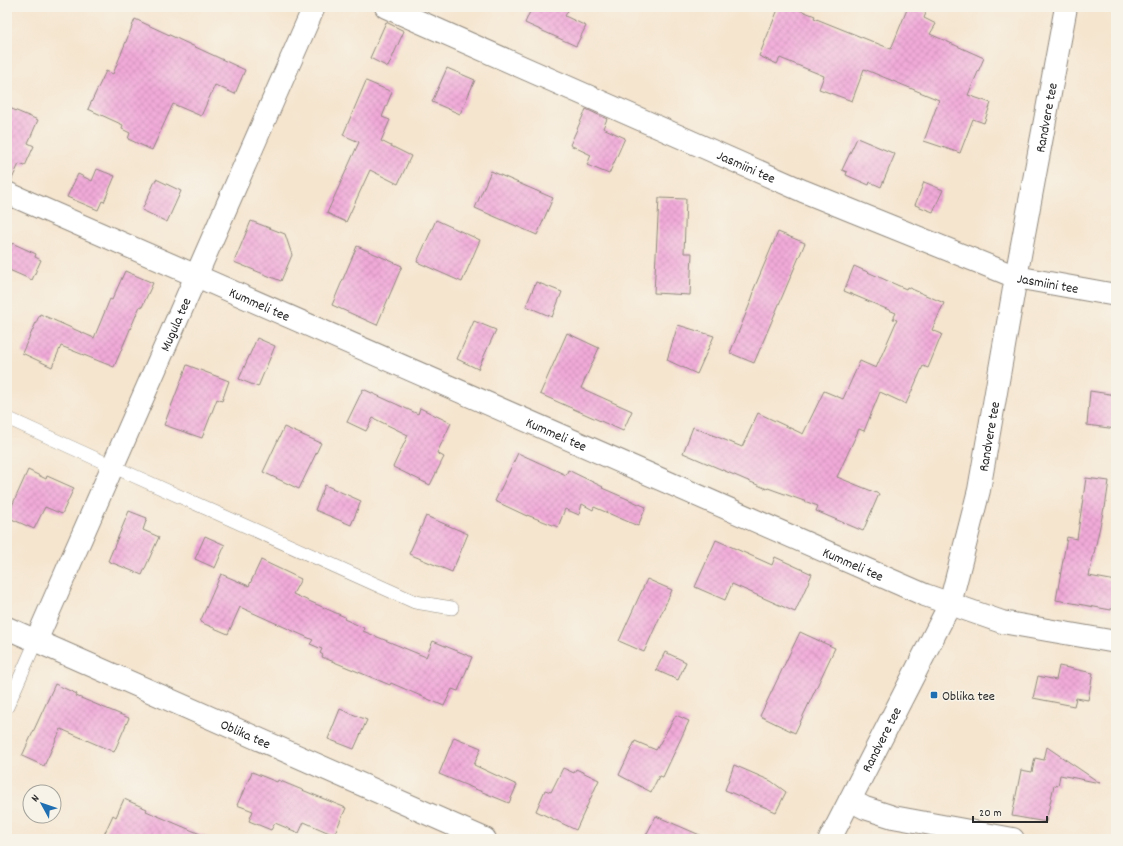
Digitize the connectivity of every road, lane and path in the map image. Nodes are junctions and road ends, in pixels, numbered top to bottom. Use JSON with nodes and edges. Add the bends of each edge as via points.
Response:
{"nodes":[{"id":1,"x":314,"y":7,"type":"edge"},
{"id":2,"x":386,"y":7,"type":"edge"},
{"id":3,"x":1066,"y":7,"type":"edge"},
{"id":4,"x":7,"y":193,"type":"edge"},
{"id":5,"x":196,"y":276,"type":"junction"},
{"id":6,"x":1016,"y":277,"type":"junction"},
{"id":7,"x":1116,"y":295,"type":"edge"},
{"id":8,"x":7,"y":418,"type":"edge"},
{"id":9,"x":112,"y":466,"type":"junction"},
{"id":10,"x":950,"y":604,"type":"junction"},
{"id":11,"x":452,"y":608,"type":"dead end"},
{"id":12,"x":7,"y":628,"type":"edge"},
{"id":13,"x":36,"y":641,"type":"junction"},
{"id":14,"x":1116,"y":642,"type":"edge"},
{"id":15,"x":7,"y":707,"type":"edge"},
{"id":16,"x":850,"y":800,"type":"junction"},
{"id":17,"x":485,"y":839,"type":"edge"},
{"id":18,"x":830,"y":839,"type":"edge"},
{"id":19,"x":1013,"y":839,"type":"edge"}],
"edges":[{"from":1,"to":5,"type":"street","name":"Mugula tee"},
{"from":2,"to":6,"type":"street","name":"Jasmiini tee","via":[[803,191]]},
{"from":3,"to":6,"type":"street","name":"Randvere tee"},
{"from":4,"to":5,"type":"street","name":"Kummeli tee"},
{"from":5,"to":9,"type":"street","name":"Mugula tee"},
{"from":5,"to":10,"type":"street","name":"Kummeli tee"},
{"from":6,"to":7,"type":"street","name":"Jasmiini tee"},
{"from":6,"to":10,"type":"street","name":"Randvere tee","via":[[979,490]]},
{"from":8,"to":9,"type":"lane"},
{"from":9,"to":11,"type":"lane","via":[[415,602]]},
{"from":9,"to":13,"type":"street","name":"Mugula tee"},
{"from":10,"to":14,"type":"street","name":"Kummeli tee","via":[[1002,622]]},
{"from":10,"to":16,"type":"street","name":"Randvere tee"},
{"from":12,"to":13,"type":"street","name":"Oblika tee"},
{"from":13,"to":15,"type":"lane"},
{"from":13,"to":17,"type":"street","name":"Oblika tee"},
{"from":16,"to":18,"type":"street","name":"Randvere tee"},
{"from":16,"to":19,"type":"street","via":[[893,817]]}]}
